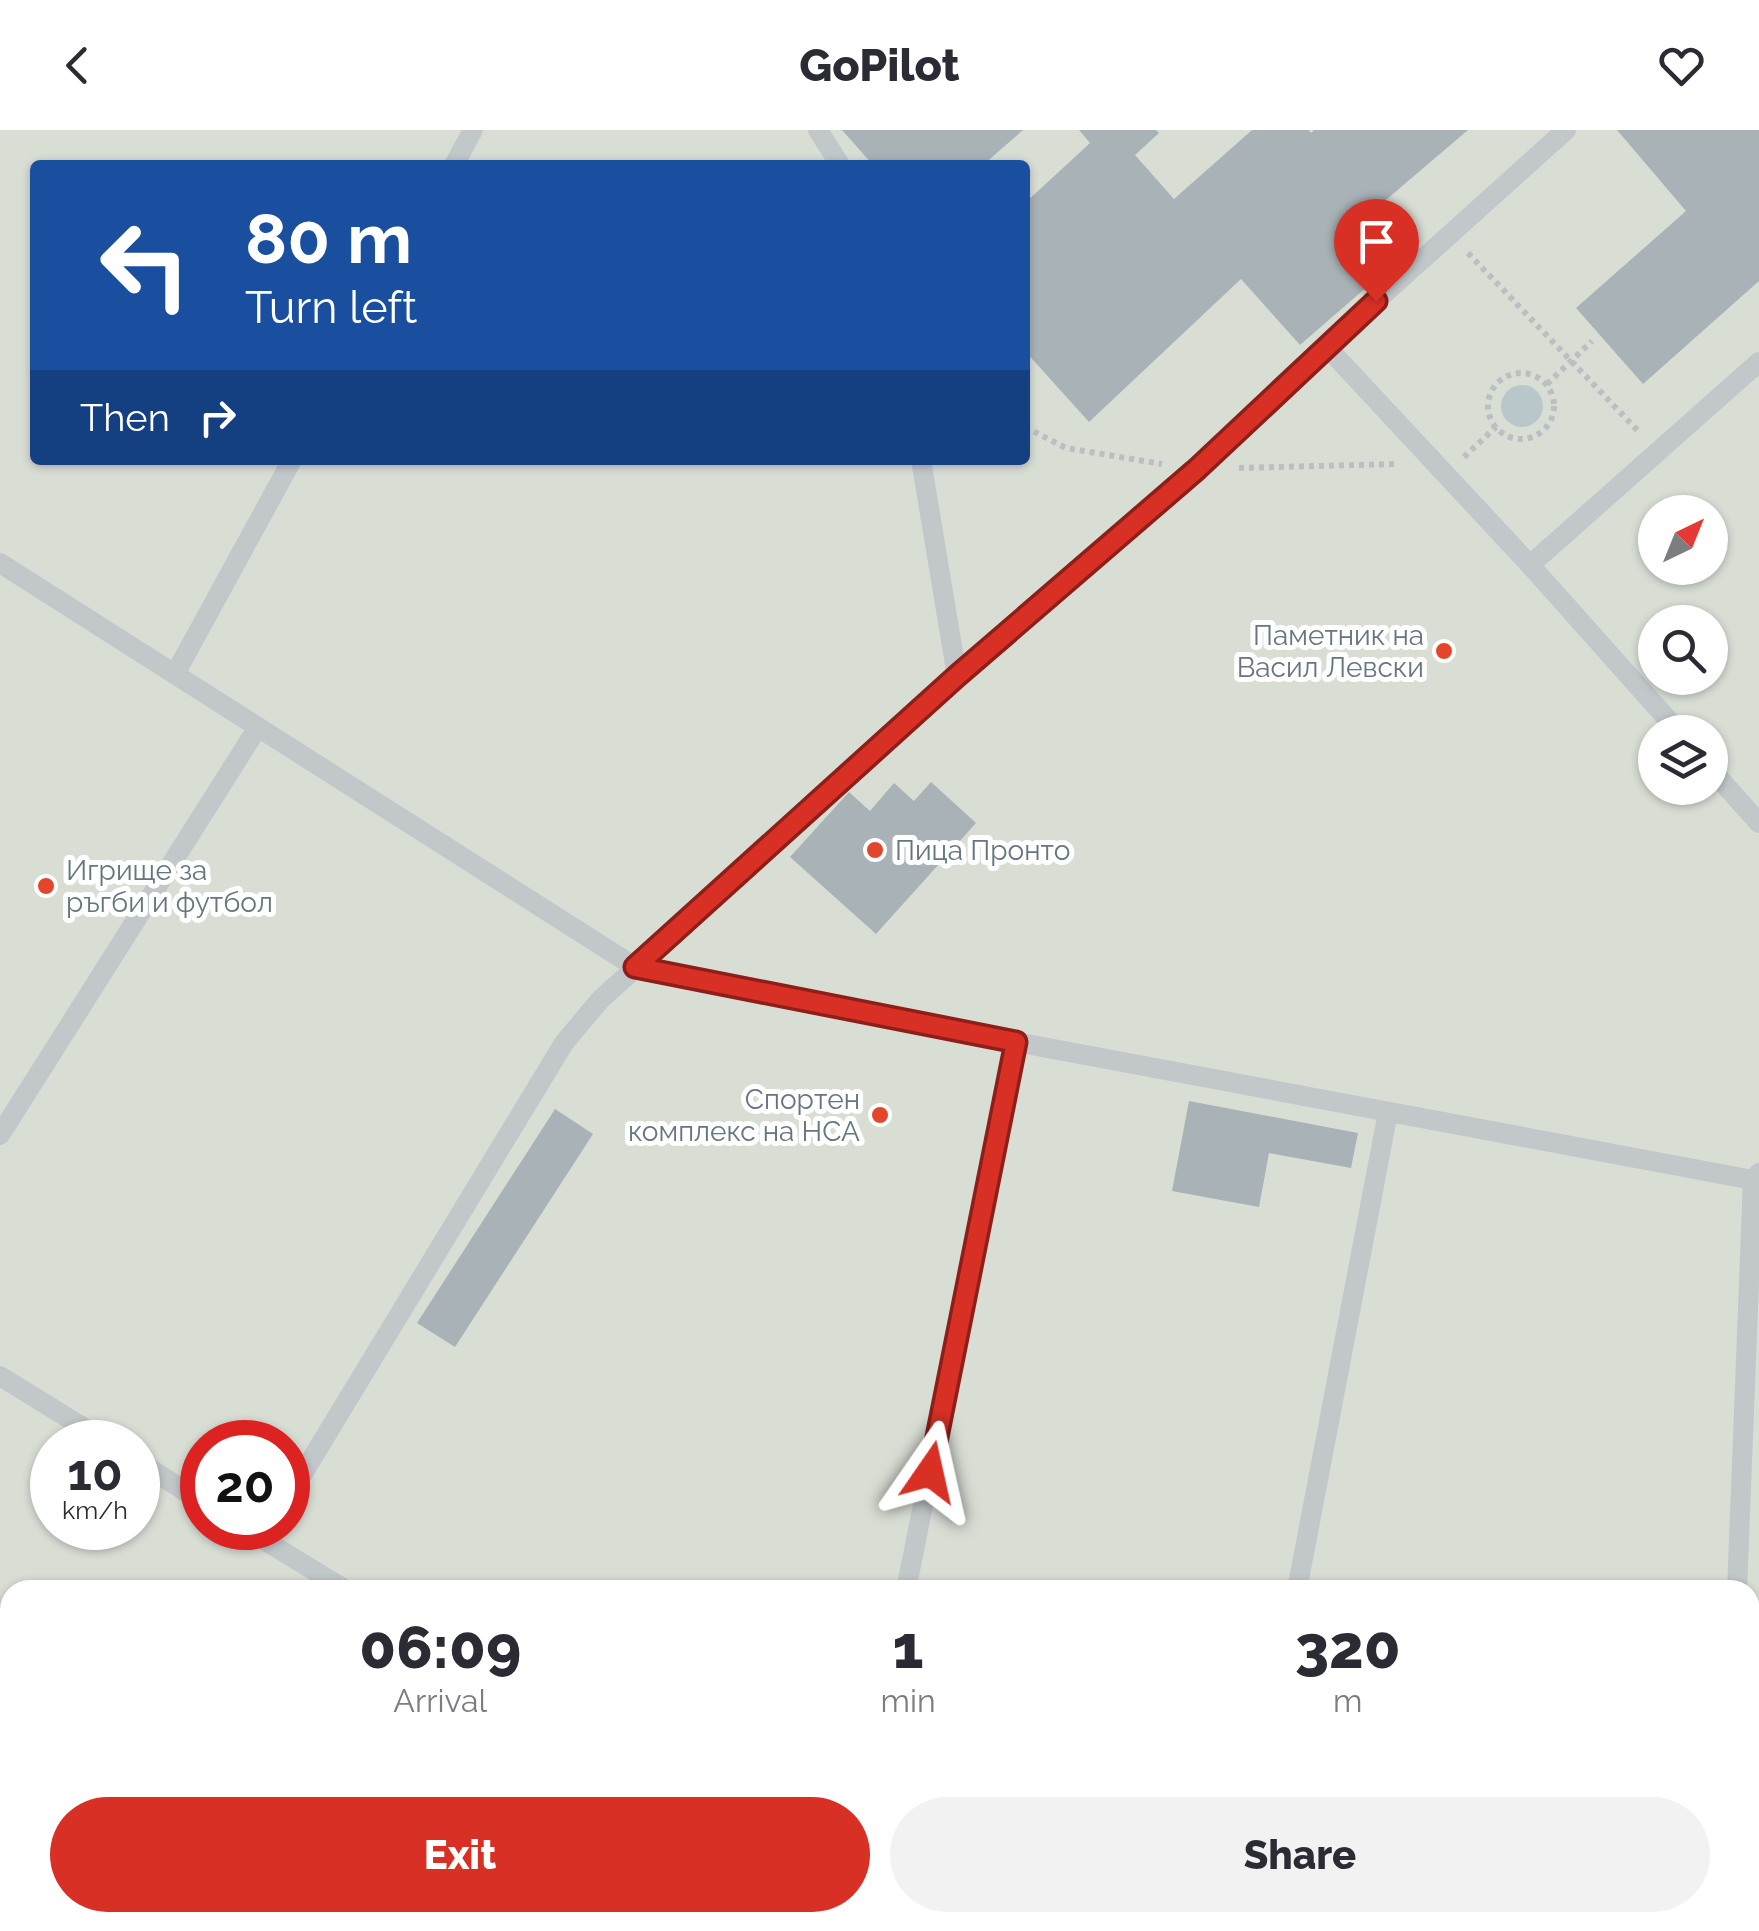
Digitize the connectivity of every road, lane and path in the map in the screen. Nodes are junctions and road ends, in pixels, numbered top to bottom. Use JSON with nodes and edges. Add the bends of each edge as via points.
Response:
{"nodes":[{"id":1,"x":474,"y":130,"type":"edge"},
{"id":2,"x":818,"y":130,"type":"edge"},
{"id":3,"x":1566,"y":130,"type":"edge"},
{"id":4,"x":457,"y":160,"type":"edge"},
{"id":5,"x":837,"y":160,"type":"edge"},
{"id":6,"x":1450,"y":234,"type":"junction"},
{"id":7,"x":1592,"y":341,"type":"dead end"},
{"id":8,"x":1326,"y":346,"type":"junction"},
{"id":9,"x":1570,"y":362,"type":"junction"},
{"id":10,"x":1759,"y":362,"type":"edge"},
{"id":11,"x":1547,"y":384,"type":"junction"},
{"id":12,"x":1496,"y":428,"type":"junction"},
{"id":13,"x":1030,"y":430,"type":"edge"},
{"id":14,"x":1658,"y":451,"type":"junction"},
{"id":15,"x":289,"y":465,"type":"edge"},
{"id":16,"x":922,"y":465,"type":"edge"},
{"id":17,"x":1197,"y":469,"type":"junction"},
{"id":18,"x":1439,"y":469,"type":"junction"},
{"id":19,"x":0,"y":563,"type":"edge"},
{"id":20,"x":1530,"y":565,"type":"junction"},
{"id":21,"x":175,"y":674,"type":"junction"},
{"id":22,"x":957,"y":676,"type":"junction"},
{"id":23,"x":1663,"y":715,"type":"edge"},
{"id":24,"x":258,"y":726,"type":"junction"},
{"id":25,"x":1728,"y":788,"type":"edge"},
{"id":26,"x":1759,"y":823,"type":"edge"},
{"id":27,"x":635,"y":967,"type":"junction"},
{"id":28,"x":1016,"y":1042,"type":"junction"},
{"id":29,"x":1388,"y":1112,"type":"junction"},
{"id":30,"x":0,"y":1135,"type":"edge"},
{"id":31,"x":1756,"y":1177,"type":"edge"},
{"id":32,"x":0,"y":1376,"type":"edge"},
{"id":33,"x":71,"y":1420,"type":"edge"},
{"id":34,"x":310,"y":1462,"type":"edge"},
{"id":35,"x":290,"y":1550,"type":"edge"},
{"id":36,"x":332,"y":1580,"type":"edge"},
{"id":37,"x":908,"y":1580,"type":"edge"},
{"id":38,"x":1298,"y":1580,"type":"edge"},
{"id":39,"x":1737,"y":1580,"type":"edge"}],
"edges":[{"from":1,"to":4,"type":"lane"},
{"from":2,"to":5,"type":"lane"},
{"from":3,"to":6,"type":"lane"},
{"from":6,"to":8,"type":"lane"},
{"from":6,"to":9,"type":"path"},
{"from":7,"to":9,"type":"path"},
{"from":8,"to":17,"type":"lane"},
{"from":8,"to":18,"type":"lane"},
{"from":9,"to":11,"type":"path"},
{"from":9,"to":14,"type":"path"},
{"from":10,"to":14,"type":"lane"},
{"from":11,"to":12,"type":"path","via":[[1553,416],[1544,431],[1510,438]]},
{"from":11,"to":12,"type":"path","via":[[1515,372],[1500,380],[1490,395]]},
{"from":12,"to":18,"type":"path"},
{"from":13,"to":17,"type":"path","via":[[1066,448]]},
{"from":14,"to":20,"type":"lane"},
{"from":15,"to":21,"type":"lane"},
{"from":16,"to":22,"type":"lane"},
{"from":17,"to":18,"type":"path"},
{"from":17,"to":22,"type":"lane"},
{"from":18,"to":20,"type":"lane"},
{"from":19,"to":21,"type":"lane"},
{"from":20,"to":23,"type":"lane"},
{"from":21,"to":24,"type":"lane"},
{"from":22,"to":27,"type":"lane"},
{"from":24,"to":27,"type":"lane"},
{"from":24,"to":30,"type":"lane"},
{"from":25,"to":26,"type":"lane"},
{"from":27,"to":28,"type":"lane"},
{"from":27,"to":34,"type":"lane","via":[[564,1043]]},
{"from":28,"to":29,"type":"lane"},
{"from":28,"to":37,"type":"lane"},
{"from":29,"to":31,"type":"lane"},
{"from":29,"to":38,"type":"lane"},
{"from":31,"to":39,"type":"lane"},
{"from":32,"to":33,"type":"lane"},
{"from":35,"to":36,"type":"lane"}]}
